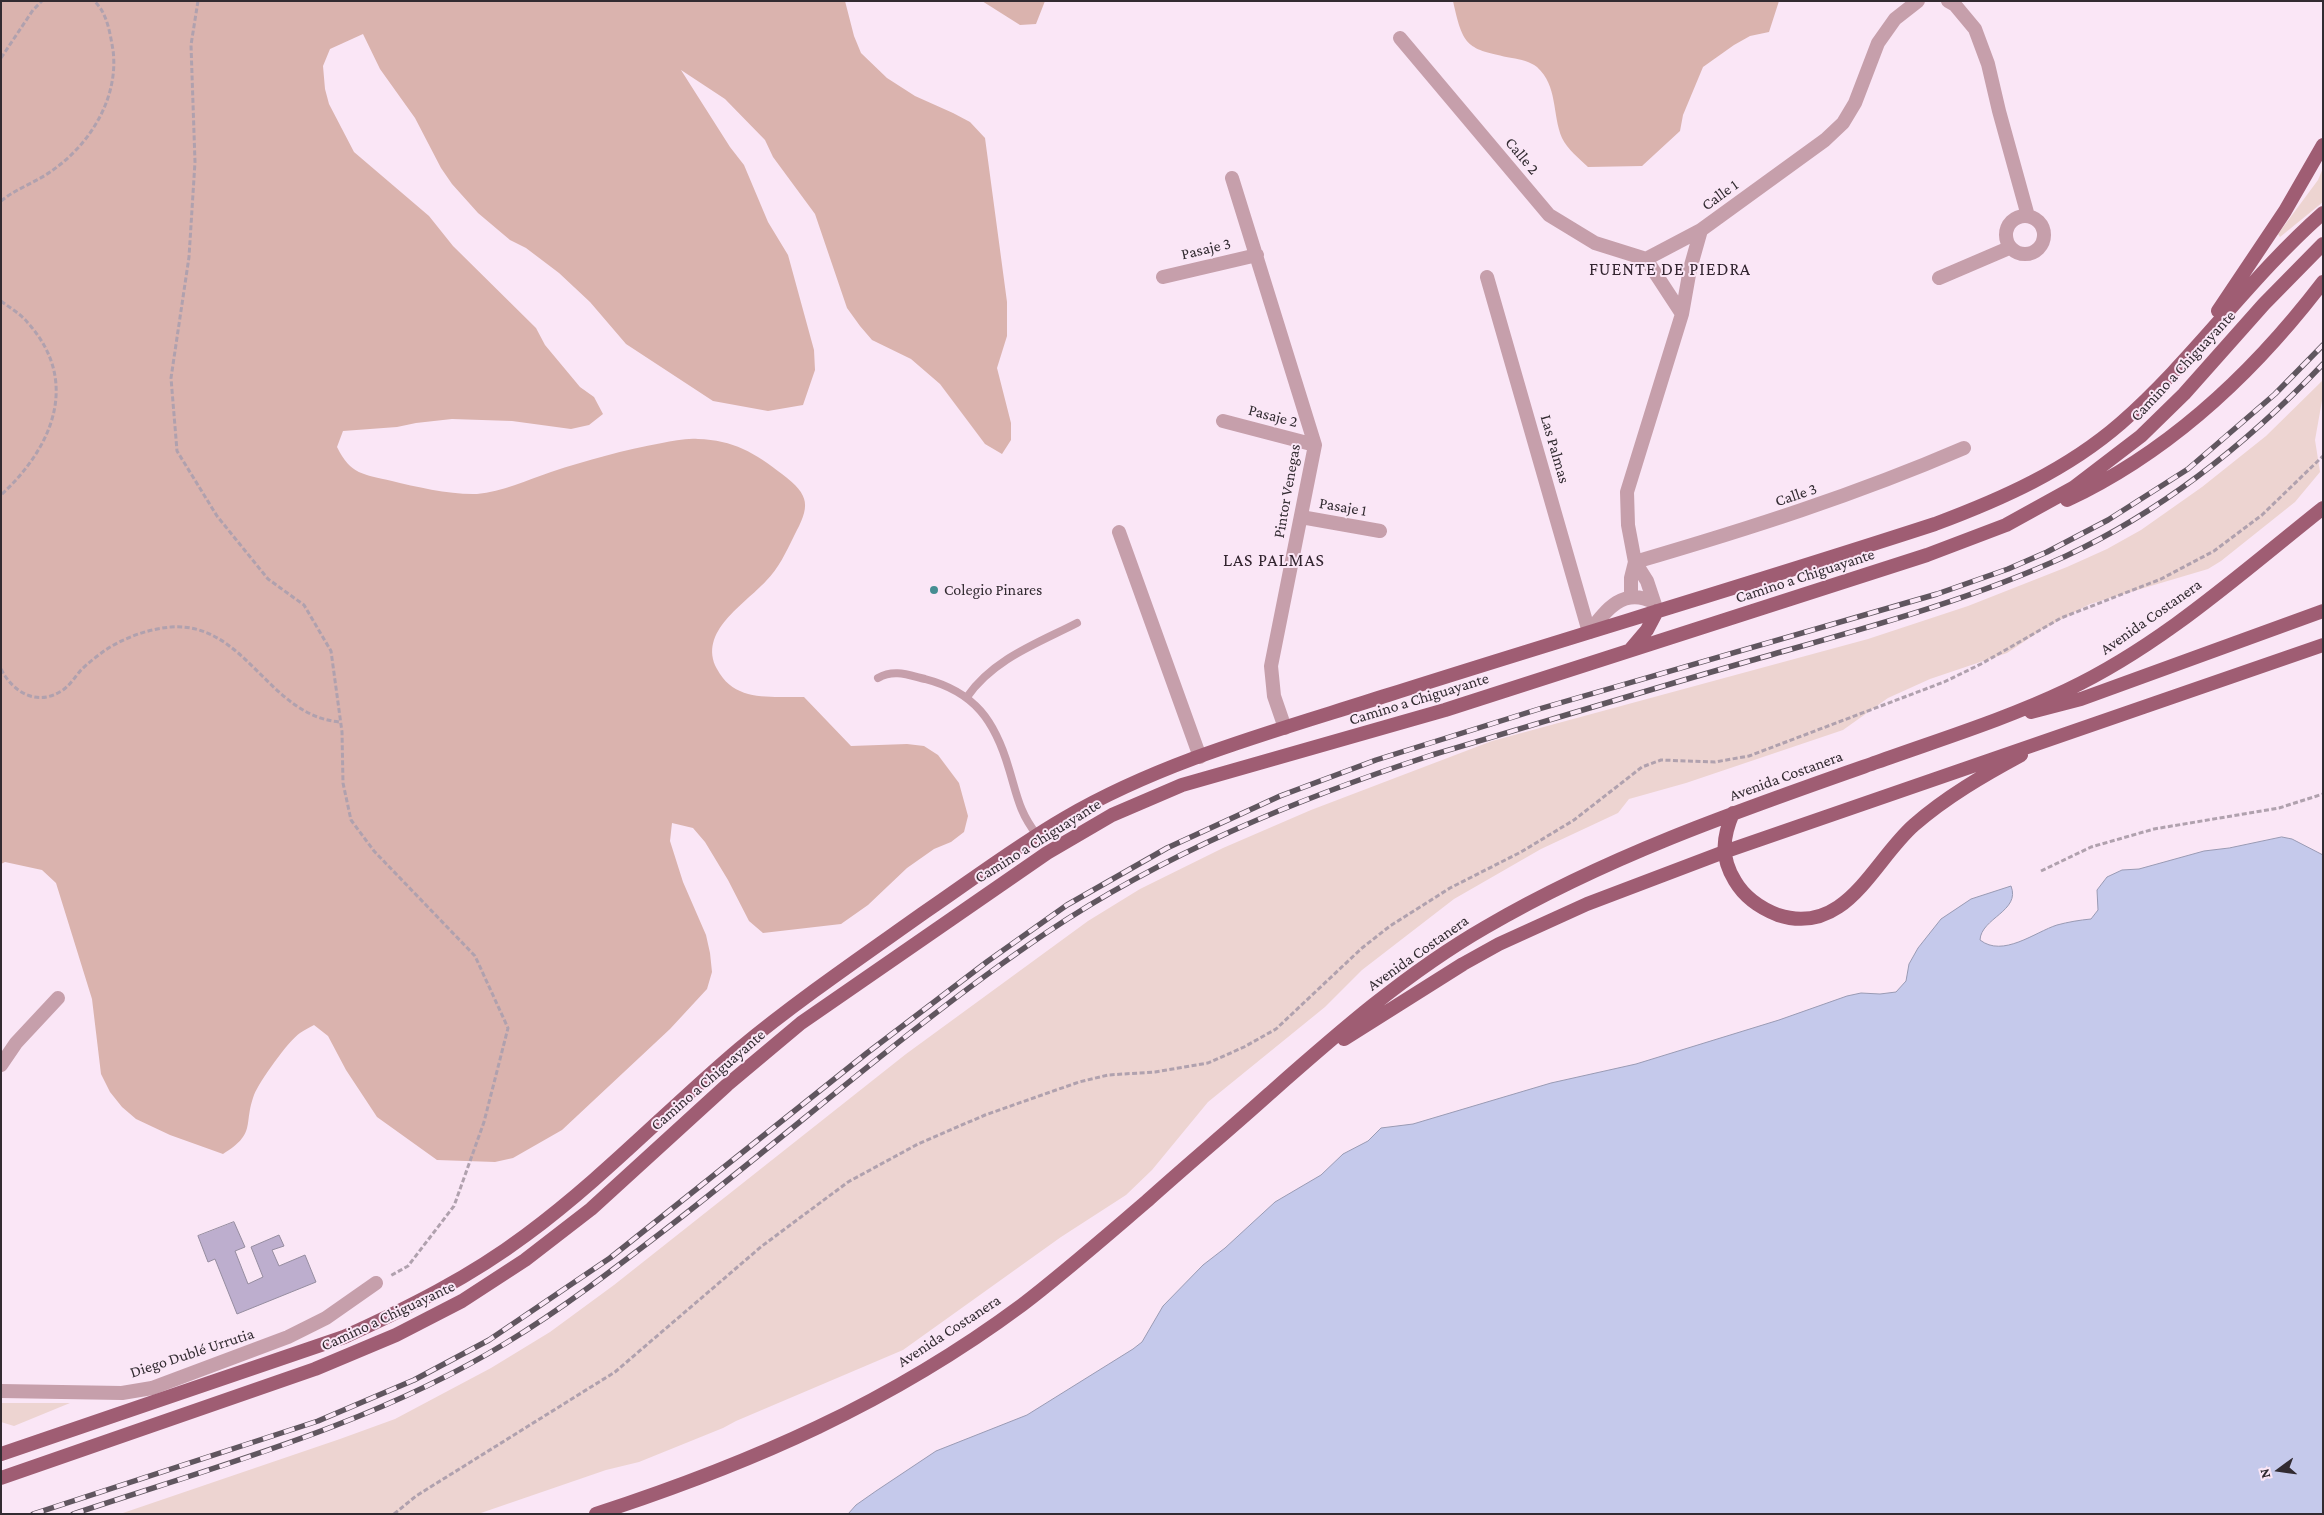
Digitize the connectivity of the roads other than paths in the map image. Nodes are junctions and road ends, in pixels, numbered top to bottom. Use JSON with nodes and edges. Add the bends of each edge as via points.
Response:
{"nodes":[{"id":1,"x":1918,"y":1,"type":"edge"},
{"id":2,"x":1948,"y":1,"type":"edge"},
{"id":3,"x":1400,"y":38,"type":"dead end"},
{"id":4,"x":2323,"y":145,"type":"edge"},
{"id":5,"x":1232,"y":178,"type":"dead end"},
{"id":6,"x":2323,"y":213,"type":"edge"},
{"id":7,"x":2028,"y":216,"type":"junction"},
{"id":8,"x":1701,"y":230,"type":"junction"},
{"id":9,"x":2323,"y":244,"type":"edge"},
{"id":10,"x":2009,"y":248,"type":"junction"},
{"id":11,"x":1257,"y":255,"type":"junction"},
{"id":12,"x":1646,"y":260,"type":"junction"},
{"id":13,"x":1487,"y":276,"type":"dead end"},
{"id":14,"x":1163,"y":277,"type":"dead end"},
{"id":15,"x":1939,"y":278,"type":"dead end"},
{"id":16,"x":2323,"y":282,"type":"edge"},
{"id":17,"x":1682,"y":314,"type":"junction"},
{"id":18,"x":2186,"y":358,"type":"junction"},
{"id":19,"x":1223,"y":421,"type":"dead end"},
{"id":20,"x":1314,"y":445,"type":"junction"},
{"id":21,"x":1964,"y":448,"type":"dead end"},
{"id":22,"x":2323,"y":508,"type":"edge"},
{"id":23,"x":1301,"y":517,"type":"junction"},
{"id":24,"x":2006,"y":525,"type":"junction"},
{"id":25,"x":1380,"y":531,"type":"dead end"},
{"id":26,"x":1118,"y":532,"type":"dead end"},
{"id":27,"x":1635,"y":562,"type":"junction"},
{"id":28,"x":1631,"y":597,"type":"junction"},
{"id":29,"x":1655,"y":607,"type":"junction"},
{"id":30,"x":2323,"y":611,"type":"edge"},
{"id":31,"x":1077,"y":623,"type":"dead end"},
{"id":32,"x":1589,"y":632,"type":"junction"},
{"id":33,"x":2322,"y":645,"type":"edge"},
{"id":34,"x":1629,"y":650,"type":"junction"},
{"id":35,"x":878,"y":678,"type":"dead end"},
{"id":36,"x":967,"y":697,"type":"junction"},
{"id":37,"x":2011,"y":714,"type":"junction"},
{"id":38,"x":1285,"y":728,"type":"junction"},
{"id":39,"x":2057,"y":736,"type":"junction"},
{"id":40,"x":1200,"y":757,"type":"junction"},
{"id":41,"x":1733,"y":812,"type":"junction"},
{"id":42,"x":1037,"y":835,"type":"junction"},
{"id":43,"x":1724,"y":852,"type":"junction"},
{"id":44,"x":58,"y":998,"type":"dead end"},
{"id":45,"x":1,"y":1065,"type":"edge"},
{"id":46,"x":1270,"y":1094,"type":"junction"},
{"id":47,"x":376,"y":1283,"type":"road end"},
{"id":48,"x":1,"y":1391,"type":"edge"},
{"id":49,"x":1,"y":1454,"type":"edge"},
{"id":50,"x":1,"y":1478,"type":"edge"},
{"id":51,"x":596,"y":1514,"type":"edge"}],
"edges":[{"from":1,"to":8,"type":"street","name":"Calle 1","via":[[1895,20],[1878,43],[1856,103],[1843,123],[1825,140]]},
{"from":2,"to":7,"type":"street","via":[[1975,28]]},
{"from":3,"to":12,"type":"street","name":"Calle 2","via":[[1549,215],[1595,244]]},
{"from":4,"to":18,"type":"main road","via":[[2270,233]]},
{"from":5,"to":11,"type":"street","name":"Pintor Venegas"},
{"from":6,"to":18,"type":"main road","name":"Camino a Chiguayante"},
{"from":7,"to":10,"type":"street","via":[[2016,217],[2007,225],[2005,237]]},
{"from":7,"to":10,"type":"street","via":[[2042,227],[2045,236],[2042,246],[2026,255],[2017,254]]},
{"from":8,"to":12,"type":"street"},
{"from":8,"to":17,"type":"street","name":"Calle 1"},
{"from":9,"to":24,"type":"main road","name":"Camino a Chiguayante","via":[[2141,436],[2073,488]]},
{"from":10,"to":15,"type":"street"},
{"from":11,"to":14,"type":"street","name":"Pasaje 3"},
{"from":11,"to":20,"type":"street","name":"Pintor Venegas"},
{"from":12,"to":17,"type":"street"},
{"from":13,"to":32,"type":"street","name":"Las Palmas"},
{"from":16,"to":24,"type":"main road","via":[[2255,361],[2170,437],[2090,489]]},
{"from":17,"to":27,"type":"street","name":"Calle 1","via":[[1627,492],[1628,525]]},
{"from":18,"to":29,"type":"main road","name":"Camino a Chiguayante","via":[[2108,434],[2058,468],[2002,497],[1935,524]]},
{"from":19,"to":20,"type":"street","name":"Pasaje 2"},
{"from":20,"to":23,"type":"street","name":"Pintor Venegas"},
{"from":21,"to":27,"type":"street","name":"Calle 3","via":[[1808,509]]},
{"from":22,"to":37,"type":"main road","name":"Avenida Costanera","via":[[2142,648],[2069,689]]},
{"from":23,"to":25,"type":"street","name":"Pasaje 1"},
{"from":23,"to":38,"type":"street","name":"Pintor Venegas","via":[[1271,666],[1274,696]]},
{"from":24,"to":34,"type":"main road","name":"Camino a Chiguayante","via":[[1943,550]]},
{"from":26,"to":40,"type":"street"},
{"from":27,"to":28,"type":"street","name":"Calle 1"},
{"from":27,"to":29,"type":"street","name":"Calle 1","via":[[1647,581]]},
{"from":28,"to":29,"type":"street","via":[[1642,597]]},
{"from":28,"to":32,"type":"street","via":[[1614,605]]},
{"from":29,"to":32,"type":"main road","name":"Camino a Chiguayante"},
{"from":29,"to":34,"type":"main road","via":[[1647,630]]},
{"from":30,"to":37,"type":"main road","via":[[2062,705]]},
{"from":31,"to":36,"type":"lane","via":[[1002,662]]},
{"from":32,"to":38,"type":"main road","name":"Camino a Chiguayante"},
{"from":33,"to":39,"type":"main road","name":"Avenida Costanera"},
{"from":34,"to":50,"type":"main road","name":"Camino a Chiguayante","via":[[1388,728],[1209,776],[1112,814],[1047,853],[801,1023],[727,1085],[584,1215],[525,1260],[470,1296],[396,1335],[315,1370]]},
{"from":35,"to":36,"type":"lane","via":[[900,672],[945,684]]},
{"from":36,"to":42,"type":"lane","via":[[983,714],[1000,743],[1019,805]]},
{"from":37,"to":41,"type":"main road","name":"Avenida Costanera"},
{"from":38,"to":40,"type":"main road","name":"Camino a Chiguayante"},
{"from":39,"to":43,"type":"main road","name":"Avenida Costanera"},
{"from":39,"to":43,"type":"main road","via":[[1996,769],[1936,808],[1890,849],[1856,894],[1814,917],[1783,916],[1761,908],[1737,884]]},
{"from":40,"to":42,"type":"main road","name":"Camino a Chiguayante","via":[[1100,799]]},
{"from":41,"to":43,"type":"main road","via":[[1725,834]]},
{"from":41,"to":46,"type":"main road","name":"Avenida Costanera","via":[[1607,864],[1479,931],[1376,1003]]},
{"from":42,"to":49,"type":"main road","name":"Camino a Chiguayante","via":[[797,1003],[708,1076],[555,1213],[459,1279],[344,1337]]},
{"from":43,"to":46,"type":"main road","name":"Avenida Costanera","via":[[1587,904],[1499,944],[1370,1021]]},
{"from":44,"to":45,"type":"street","via":[[16,1043]]},
{"from":46,"to":51,"type":"main road","name":"Avenida Costanera","via":[[1079,1259],[952,1353],[871,1401],[782,1445],[676,1487]]},
{"from":47,"to":48,"type":"street","name":"Diego Dublé Urrutia","via":[[326,1318],[281,1340],[152,1388],[122,1393]]}]}
